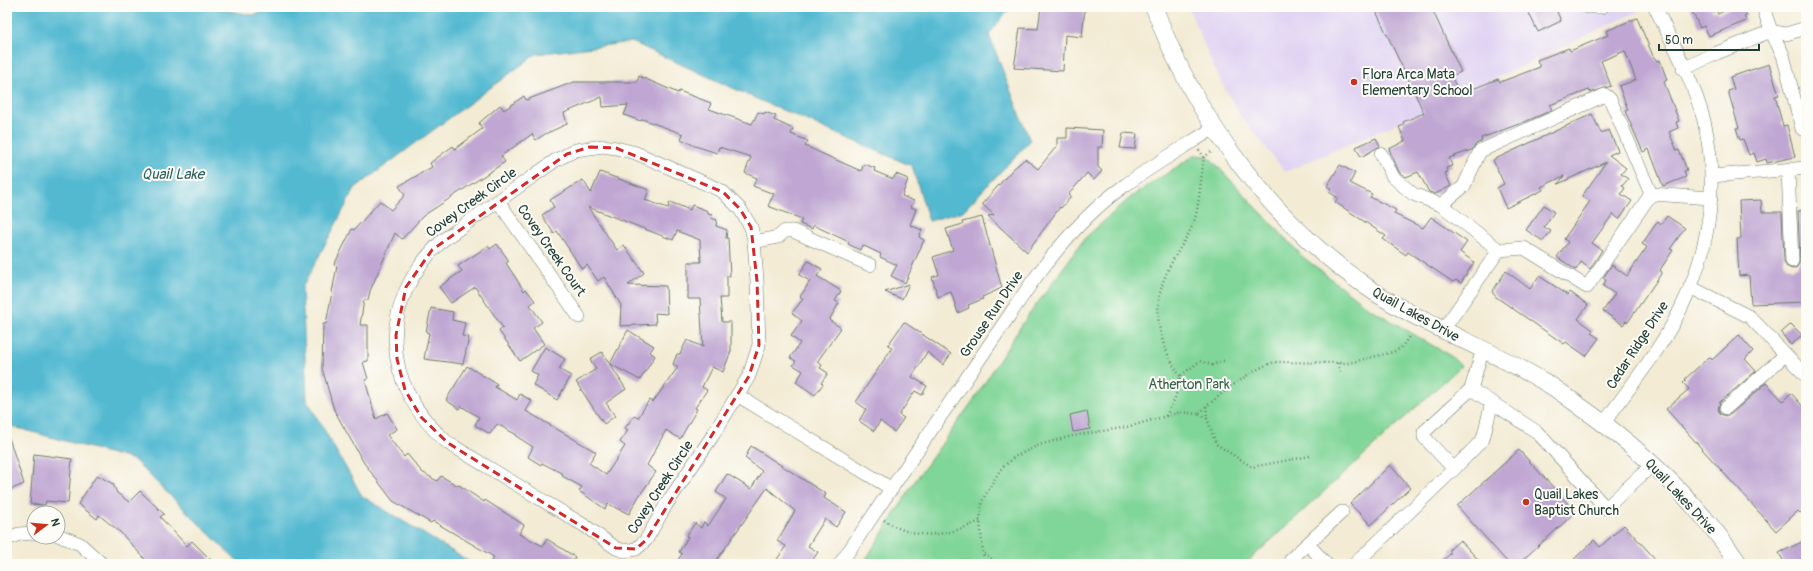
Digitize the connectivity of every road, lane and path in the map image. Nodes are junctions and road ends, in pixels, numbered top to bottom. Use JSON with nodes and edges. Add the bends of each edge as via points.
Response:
{"nodes":[{"id":1,"x":1154,"y":7,"type":"edge"},
{"id":2,"x":1587,"y":7,"type":"edge"},
{"id":3,"x":1602,"y":7,"type":"edge"},
{"id":4,"x":1655,"y":7,"type":"edge"},
{"id":5,"x":1763,"y":7,"type":"edge"},
{"id":6,"x":1806,"y":28,"type":"edge"},
{"id":7,"x":1771,"y":31,"type":"junction"},
{"id":8,"x":1683,"y":69,"type":"junction"},
{"id":9,"x":1214,"y":128,"type":"junction"},
{"id":10,"x":1802,"y":129,"type":"dead end"},
{"id":11,"x":1194,"y":141,"type":"junction"},
{"id":12,"x":1225,"y":143,"type":"junction"},
{"id":13,"x":1381,"y":154,"type":"dead end"},
{"id":14,"x":1204,"y":157,"type":"junction"},
{"id":15,"x":1806,"y":168,"type":"edge"},
{"id":16,"x":1788,"y":170,"type":"junction"},
{"id":17,"x":1712,"y":176,"type":"junction"},
{"id":18,"x":1651,"y":194,"type":"junction"},
{"id":19,"x":1711,"y":198,"type":"junction"},
{"id":20,"x":498,"y":201,"type":"junction"},
{"id":21,"x":1441,"y":205,"type":"junction"},
{"id":22,"x":754,"y":242,"type":"junction"},
{"id":23,"x":1499,"y":250,"type":"junction"},
{"id":24,"x":1792,"y":261,"type":"dead end"},
{"id":25,"x":870,"y":265,"type":"dead end"},
{"id":26,"x":1690,"y":287,"type":"junction"},
{"id":27,"x":579,"y":317,"type":"dead end"},
{"id":28,"x":1443,"y":330,"type":"junction"},
{"id":29,"x":1410,"y":335,"type":"dead end"},
{"id":30,"x":1483,"y":349,"type":"junction"},
{"id":31,"x":1785,"y":355,"type":"junction"},
{"id":32,"x":1226,"y":360,"type":"dead end"},
{"id":33,"x":1338,"y":363,"type":"junction"},
{"id":34,"x":1340,"y":374,"type":"dead end"},
{"id":35,"x":1180,"y":376,"type":"junction"},
{"id":36,"x":1806,"y":376,"type":"edge"},
{"id":37,"x":1471,"y":389,"type":"junction"},
{"id":38,"x":737,"y":395,"type":"junction"},
{"id":39,"x":1492,"y":402,"type":"junction"},
{"id":40,"x":1206,"y":406,"type":"junction"},
{"id":41,"x":1726,"y":408,"type":"dead end"},
{"id":42,"x":1198,"y":414,"type":"junction"},
{"id":43,"x":1166,"y":416,"type":"junction"},
{"id":44,"x":1207,"y":418,"type":"junction"},
{"id":45,"x":1604,"y":423,"type":"junction"},
{"id":46,"x":1310,"y":456,"type":"dead end"},
{"id":47,"x":1653,"y":464,"type":"junction"},
{"id":48,"x":1454,"y":469,"type":"junction"},
{"id":49,"x":892,"y":489,"type":"junction"},
{"id":50,"x":1342,"y":512,"type":"dead end"},
{"id":51,"x":875,"y":513,"type":"junction"},
{"id":52,"x":980,"y":521,"type":"junction"},
{"id":53,"x":26,"y":534,"type":"edge"},
{"id":54,"x":66,"y":538,"type":"edge"},
{"id":55,"x":7,"y":539,"type":"edge"},
{"id":56,"x":1308,"y":544,"type":"junction"},
{"id":57,"x":984,"y":554,"type":"junction"},
{"id":58,"x":1292,"y":561,"type":"edge"},
{"id":59,"x":102,"y":564,"type":"edge"},
{"id":60,"x":840,"y":564,"type":"edge"},
{"id":61,"x":984,"y":564,"type":"edge"},
{"id":62,"x":1001,"y":564,"type":"edge"},
{"id":63,"x":1326,"y":564,"type":"edge"},
{"id":64,"x":1355,"y":564,"type":"edge"},
{"id":65,"x":1739,"y":564,"type":"edge"}],
"edges":[{"from":1,"to":9,"type":"main road","name":"Quail Lakes Drive","via":[[1189,87]]},
{"from":2,"to":3,"type":"street"},
{"from":4,"to":8,"type":"street","name":"Cedar Ridge Drive"},
{"from":5,"to":7,"type":"street"},
{"from":6,"to":7,"type":"street","via":[[1786,34]]},
{"from":7,"to":8,"type":"street"},
{"from":7,"to":10,"type":"street","via":[[1783,55]]},
{"from":8,"to":17,"type":"street","name":"Cedar Ridge Drive","via":[[1704,121]]},
{"from":9,"to":11,"type":"street","name":"Grouse Run Drive"},
{"from":9,"to":12,"type":"main road","name":"Quail Lakes Drive"},
{"from":11,"to":14,"type":"path"},
{"from":11,"to":49,"type":"street","name":"Grouse Run Drive","via":[[1124,186],[1085,219],[1063,243],[1030,285]]},
{"from":12,"to":14,"type":"path"},
{"from":12,"to":28,"type":"main road","name":"Quail Lakes Drive","via":[[1243,170],[1280,212],[1327,256],[1367,287]]},
{"from":13,"to":21,"type":"street","via":[[1393,177],[1412,194]]},
{"from":14,"to":35,"type":"path","via":[[1196,215],[1161,286],[1158,308],[1158,328],[1162,344]]},
{"from":15,"to":16,"type":"street"},
{"from":16,"to":17,"type":"street"},
{"from":16,"to":24,"type":"street"},
{"from":17,"to":19,"type":"street","name":"Cedar Ridge Drive"},
{"from":18,"to":19,"type":"street"},
{"from":18,"to":21,"type":"street","via":[[1610,99],[1605,95],[1480,151],[1464,186]]},
{"from":18,"to":23,"type":"street","via":[[1587,287],[1524,248]]},
{"from":19,"to":26,"type":"street","name":"Cedar Ridge Drive","via":[[1705,240]]},
{"from":20,"to":22,"type":"street","name":"Covey Creek Circle","via":[[567,154],[590,147],[616,148],[636,154],[723,192],[740,209],[750,227]]},
{"from":20,"to":27,"type":"street","name":"Covey Creek Court"},
{"from":20,"to":38,"type":"street","name":"Covey Creek Circle","via":[[443,240],[424,259],[406,287],[397,319],[397,359],[405,390],[421,417],[448,443],[585,526],[616,548],[630,550],[646,540]]},
{"from":21,"to":23,"type":"street"},
{"from":22,"to":25,"type":"street","via":[[778,237],[784,231],[793,231]]},
{"from":22,"to":38,"type":"street","name":"Covey Creek Circle","via":[[758,345],[749,376]]},
{"from":23,"to":28,"type":"street"},
{"from":26,"to":31,"type":"street","via":[[1750,317]]},
{"from":26,"to":45,"type":"street","name":"Cedar Ridge Drive","via":[[1659,345]]},
{"from":28,"to":30,"type":"main road","name":"Quail Lakes Drive"},
{"from":29,"to":33,"type":"path","via":[[1401,348],[1393,352],[1362,361]]},
{"from":30,"to":37,"type":"street"},
{"from":30,"to":45,"type":"main road","name":"Quail Lakes Drive","via":[[1545,381]]},
{"from":31,"to":36,"type":"street"},
{"from":31,"to":41,"type":"street"},
{"from":32,"to":35,"type":"path","via":[[1212,365],[1200,361]]},
{"from":33,"to":34,"type":"path"},
{"from":33,"to":40,"type":"path","via":[[1275,362],[1265,365]]},
{"from":35,"to":43,"type":"path","via":[[1174,402]]},
{"from":37,"to":39,"type":"street"},
{"from":37,"to":48,"type":"street","via":[[1424,432],[1424,437]]},
{"from":38,"to":49,"type":"street"},
{"from":39,"to":47,"type":"street","via":[[1537,432],[1606,508]]},
{"from":39,"to":48,"type":"street","via":[[1483,439]]},
{"from":40,"to":42,"type":"path"},
{"from":40,"to":44,"type":"path"},
{"from":42,"to":43,"type":"path","via":[[1181,412]]},
{"from":42,"to":44,"type":"path"},
{"from":43,"to":52,"type":"path","via":[[1127,427],[1072,436],[1040,445],[1014,457],[1000,470],[982,500]]},
{"from":44,"to":46,"type":"path","via":[[1216,444],[1252,467]]},
{"from":45,"to":47,"type":"main road","name":"Quail Lakes Drive"},
{"from":47,"to":65,"type":"main road","name":"Quail Lakes Drive","via":[[1704,517]]},
{"from":48,"to":64,"type":"street"},
{"from":49,"to":51,"type":"street","name":"Grouse Run Drive"},
{"from":50,"to":56,"type":"street"},
{"from":51,"to":52,"type":"path","via":[[894,527],[913,534],[938,534]]},
{"from":51,"to":60,"type":"street","name":"Grouse Run Drive"},
{"from":52,"to":57,"type":"path"},
{"from":53,"to":55,"type":"street"},
{"from":54,"to":59,"type":"street","via":[[80,544]]},
{"from":56,"to":58,"type":"street"},
{"from":56,"to":63,"type":"street"},
{"from":57,"to":61,"type":"path"},
{"from":57,"to":62,"type":"path"}]}
